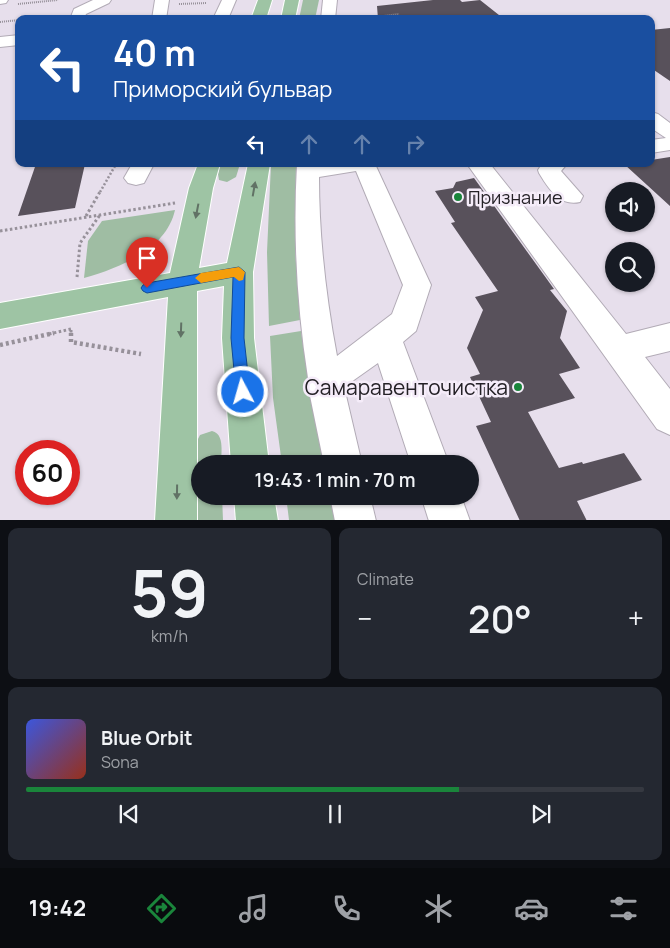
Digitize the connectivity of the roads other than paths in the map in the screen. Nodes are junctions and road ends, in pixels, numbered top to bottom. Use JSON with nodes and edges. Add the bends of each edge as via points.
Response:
{"nodes":[{"id":1,"x":104,"y":0,"type":"edge"},
{"id":2,"x":229,"y":0,"type":"edge"},
{"id":3,"x":265,"y":0,"type":"edge"},
{"id":4,"x":292,"y":0,"type":"edge"},
{"id":5,"x":330,"y":0,"type":"edge"},
{"id":6,"x":78,"y":15,"type":"edge"},
{"id":7,"x":222,"y":15,"type":"edge"},
{"id":8,"x":259,"y":15,"type":"edge"},
{"id":9,"x":289,"y":15,"type":"edge"},
{"id":10,"x":328,"y":15,"type":"edge"},
{"id":11,"x":15,"y":40,"type":"edge"},
{"id":12,"x":0,"y":42,"type":"edge"},
{"id":13,"x":670,"y":115,"type":"edge"},
{"id":14,"x":655,"y":117,"type":"edge"},
{"id":15,"x":655,"y":121,"type":"edge"},
{"id":16,"x":670,"y":133,"type":"edge"},
{"id":17,"x":670,"y":144,"type":"edge"},
{"id":18,"x":655,"y":146,"type":"edge"},
{"id":19,"x":207,"y":167,"type":"edge"},
{"id":20,"x":258,"y":167,"type":"edge"},
{"id":21,"x":365,"y":167,"type":"edge"},
{"id":22,"x":480,"y":167,"type":"edge"},
{"id":23,"x":552,"y":167,"type":"edge"},
{"id":24,"x":308,"y":168,"type":"edge"},
{"id":25,"x":571,"y":196,"type":"dead end"},
{"id":26,"x":239,"y":272,"type":"junction"},
{"id":27,"x":183,"y":281,"type":"junction"},
{"id":28,"x":0,"y":316,"type":"edge"},
{"id":29,"x":670,"y":337,"type":"edge"},
{"id":30,"x":385,"y":338,"type":"junction"},
{"id":31,"x":620,"y":350,"type":"junction"},
{"id":32,"x":324,"y":381,"type":"junction"},
{"id":33,"x":670,"y":417,"type":"edge"},
{"id":34,"x":249,"y":455,"type":"edge"},
{"id":35,"x":341,"y":455,"type":"edge"},
{"id":36,"x":427,"y":455,"type":"edge"},
{"id":37,"x":255,"y":505,"type":"edge"},
{"id":38,"x":352,"y":505,"type":"edge"},
{"id":39,"x":444,"y":505,"type":"edge"},
{"id":40,"x":176,"y":520,"type":"edge"},
{"id":41,"x":256,"y":520,"type":"edge"},
{"id":42,"x":356,"y":520,"type":"edge"},
{"id":43,"x":450,"y":520,"type":"edge"}],
"edges":[{"from":1,"to":6,"type":"street"},
{"from":2,"to":7,"type":"street"},
{"from":3,"to":8,"type":"main road"},
{"from":4,"to":9,"type":"main road"},
{"from":5,"to":10,"type":"street"},
{"from":11,"to":12,"type":"street"},
{"from":13,"to":14,"type":"street"},
{"from":15,"to":16,"type":"street"},
{"from":17,"to":18,"type":"street"},
{"from":19,"to":27,"type":"main road","one_way":true},
{"from":26,"to":20,"type":"main road","one_way":true},
{"from":21,"to":30,"type":"street","via":[[417,286],[404,322]]},
{"from":22,"to":31,"type":"street"},
{"from":23,"to":25,"type":"street","via":[[550,174]]},
{"from":24,"to":32,"type":"street","via":[[308,239],[315,324]]},
{"from":26,"to":27,"type":"main road"},
{"from":26,"to":34,"type":"main road","via":[[238,348]]},
{"from":27,"to":28,"type":"main road"},
{"from":27,"to":40,"type":"main road","one_way":true},
{"from":29,"to":31,"type":"street"},
{"from":30,"to":32,"type":"street"},
{"from":30,"to":36,"type":"street"},
{"from":31,"to":33,"type":"street"},
{"from":32,"to":35,"type":"street"},
{"from":37,"to":41,"type":"main road"},
{"from":38,"to":42,"type":"street"},
{"from":39,"to":43,"type":"street"}]}
